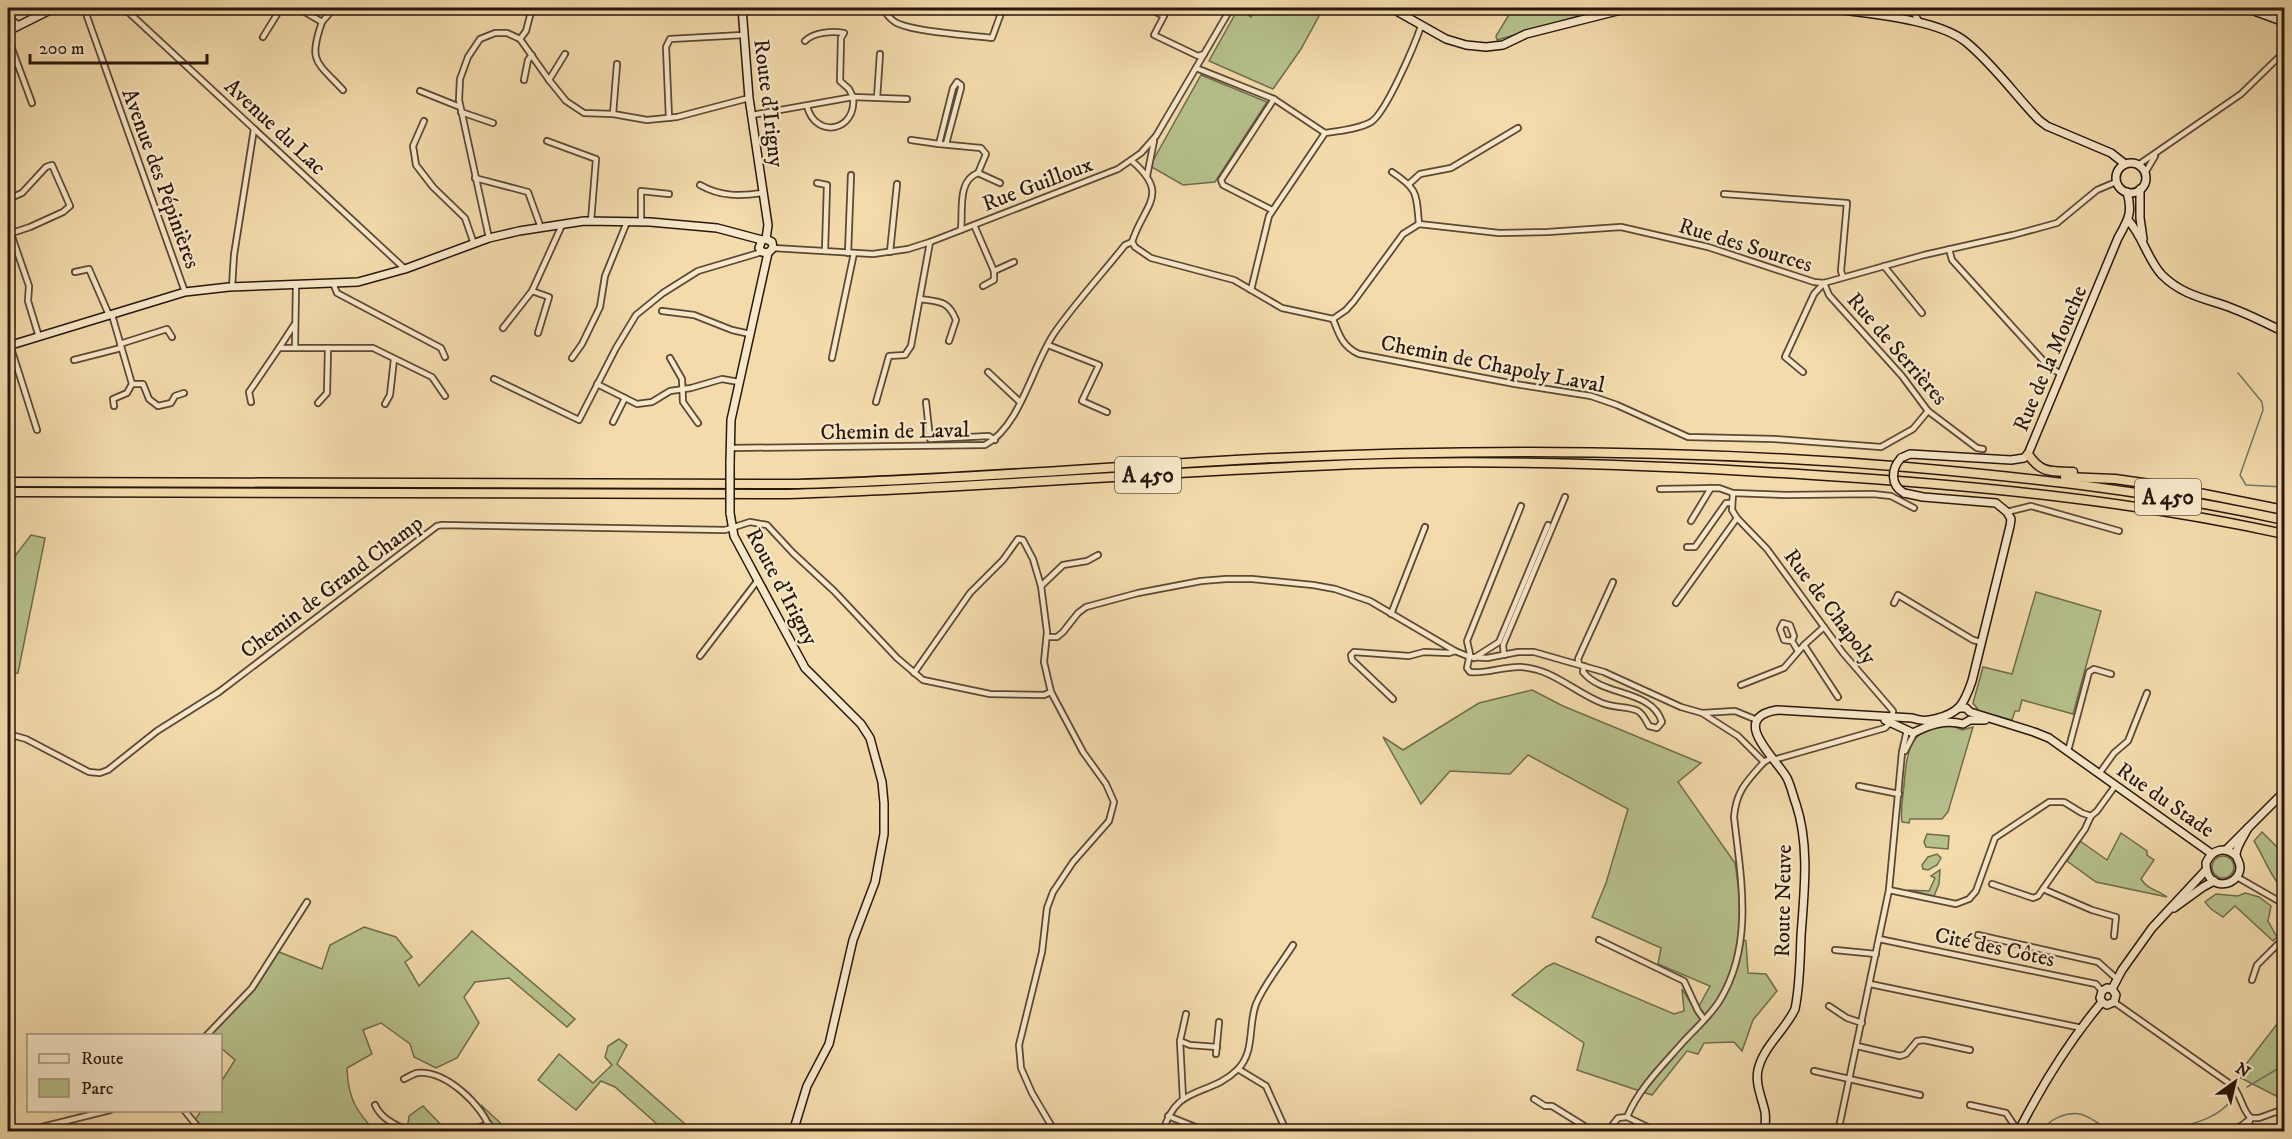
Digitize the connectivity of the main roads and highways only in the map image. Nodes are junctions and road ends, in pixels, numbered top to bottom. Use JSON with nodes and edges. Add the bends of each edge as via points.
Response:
{"nodes":[{"id":1,"x":2028,"y":454,"type":"road end"},
{"id":2,"x":2115,"y":479,"type":"junction"},
{"id":3,"x":2050,"y":481,"type":"junction"},
{"id":4,"x":8,"y":482,"type":"edge"},
{"id":5,"x":10,"y":494,"type":"edge"},
{"id":6,"x":2284,"y":509,"type":"edge"},
{"id":7,"x":2284,"y":520,"type":"edge"},
{"id":8,"x":2262,"y":529,"type":"junction"},
{"id":9,"x":2284,"y":534,"type":"edge"},
{"id":10,"x":2284,"y":540,"type":"edge"}],
"edges":[{"from":1,"to":2,"type":"highway","via":[[2047,471],[2100,474]]},
{"from":2,"to":3,"type":"highway","via":[[2060,477]]},
{"from":2,"to":6,"type":"highway"},
{"from":3,"to":4,"type":"highway","number":"A 450","via":[[1728,456],[1518,452],[1364,454],[797,484]]},
{"from":3,"to":7,"type":"highway","number":"A 450","via":[[2214,504]]},
{"from":5,"to":8,"type":"highway","number":"A 450","via":[[787,494],[1362,464],[1581,463],[1917,482],[2114,503]]},
{"from":8,"to":9,"type":"highway","number":"A 450"},
{"from":8,"to":10,"type":"highway"}]}
